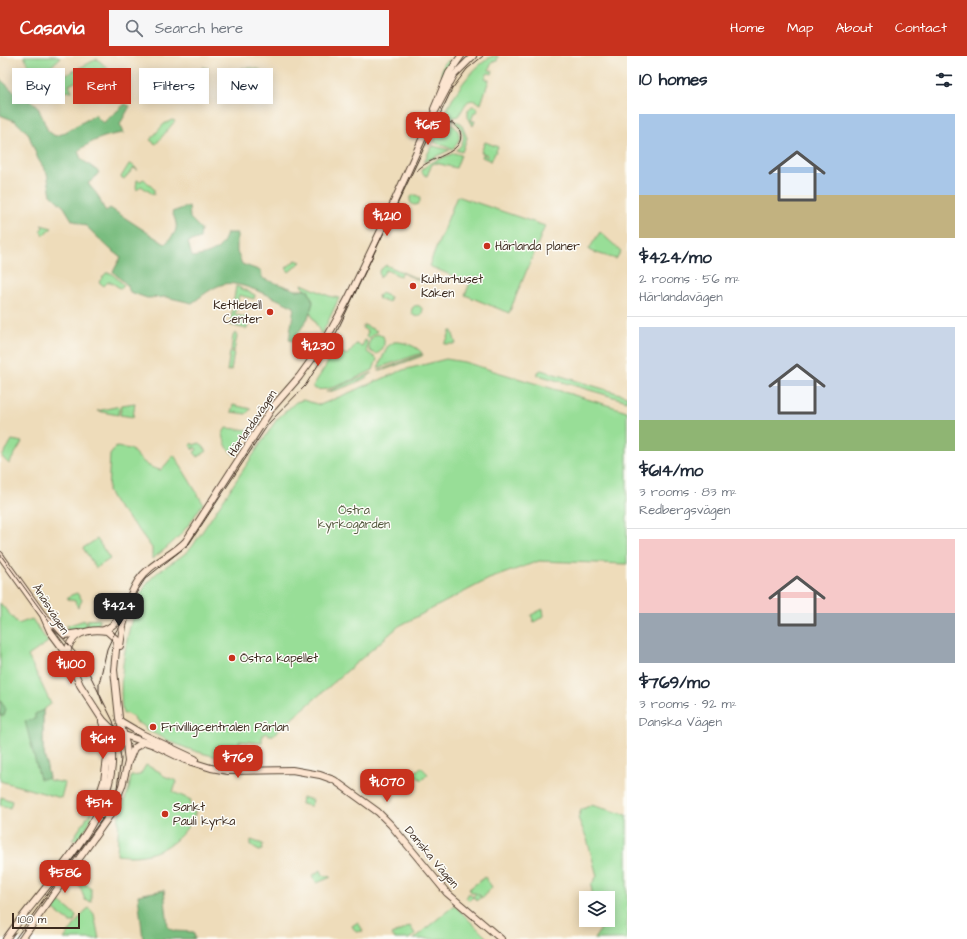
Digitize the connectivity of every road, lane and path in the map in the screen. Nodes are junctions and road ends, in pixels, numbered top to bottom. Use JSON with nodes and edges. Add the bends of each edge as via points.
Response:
{"nodes":[{"id":1,"x":461,"y":56,"type":"edge"},
{"id":2,"x":473,"y":56,"type":"edge"},
{"id":3,"x":433,"y":115,"type":"junction"},
{"id":4,"x":0,"y":555,"type":"edge"},
{"id":5,"x":130,"y":598,"type":"junction"},
{"id":6,"x":43,"y":615,"type":"junction"},
{"id":7,"x":104,"y":630,"type":"junction"},
{"id":8,"x":80,"y":633,"type":"dead end"},
{"id":9,"x":67,"y":654,"type":"junction"},
{"id":10,"x":115,"y":665,"type":"junction"},
{"id":11,"x":102,"y":719,"type":"junction"},
{"id":12,"x":120,"y":721,"type":"junction"},
{"id":13,"x":122,"y":733,"type":"junction"},
{"id":14,"x":142,"y":734,"type":"junction"},
{"id":15,"x":110,"y":742,"type":"junction"},
{"id":16,"x":144,"y":742,"type":"junction"},
{"id":17,"x":128,"y":762,"type":"junction"},
{"id":18,"x":98,"y":815,"type":"junction"},
{"id":19,"x":110,"y":815,"type":"junction"},
{"id":20,"x":463,"y":905,"type":"junction"},
{"id":21,"x":6,"y":939,"type":"edge"},
{"id":22,"x":22,"y":939,"type":"edge"},
{"id":23,"x":501,"y":939,"type":"edge"}],
"edges":[{"from":1,"to":3,"type":"street","name":"Härlandavägen","via":[[438,97]]},
{"from":2,"to":3,"type":"street","name":"Härlandavägen","via":[[454,75]]},
{"from":3,"to":5,"type":"street","name":"Härlandavägen","via":[[385,222],[342,311],[325,340],[299,377],[272,408],[186,541],[175,552],[144,573]]},
{"from":4,"to":6,"type":"street","name":"Ånäsvägen"},
{"from":5,"to":7,"type":"street","name":"Härlandavägen","via":[[118,621]]},
{"from":5,"to":10,"type":"street","name":"Härlandavägen","via":[[122,626],[119,657]]},
{"from":6,"to":8,"type":"street","via":[[65,635]]},
{"from":6,"to":9,"type":"street","name":"Ånäsvägen","via":[[50,631]]},
{"from":7,"to":9,"type":"street","via":[[83,632],[75,637],[69,645]]},
{"from":7,"to":10,"type":"street","name":"Härlandavägen","via":[[110,632],[117,640]]},
{"from":9,"to":11,"type":"street","name":"Ånäsvägen","via":[[80,685]]},
{"from":10,"to":12,"type":"street","name":"Härlandavägen"},
{"from":11,"to":13,"type":"street","name":"Danska Vägen"},
{"from":11,"to":15,"type":"street"},
{"from":12,"to":13,"type":"street","name":"Härlandavägen"},
{"from":12,"to":14,"type":"street","name":"Danska Vägen"},
{"from":13,"to":14,"type":"street"},
{"from":13,"to":15,"type":"street","via":[[112,736]]},
{"from":13,"to":16,"type":"street","name":"Danska Vägen"},
{"from":13,"to":17,"type":"street","name":"Härlandavägen"},
{"from":14,"to":20,"type":"street","name":"Danska Vägen","via":[[186,756],[217,765],[292,766],[335,777],[369,800],[391,820]]},
{"from":15,"to":18,"type":"street","via":[[112,750],[107,758],[104,781],[95,807]]},
{"from":16,"to":17,"type":"street","via":[[134,748]]},
{"from":16,"to":20,"type":"street","name":"Danska Vägen","via":[[184,760],[216,769],[292,770],[334,780],[367,803],[388,822],[437,882],[456,902]]},
{"from":17,"to":19,"type":"street","via":[[122,786]]},
{"from":18,"to":19,"type":"street"},
{"from":18,"to":21,"type":"street","via":[[62,868]]},
{"from":19,"to":22,"type":"street"},
{"from":20,"to":23,"type":"street","name":"Danska Vägen"}]}
